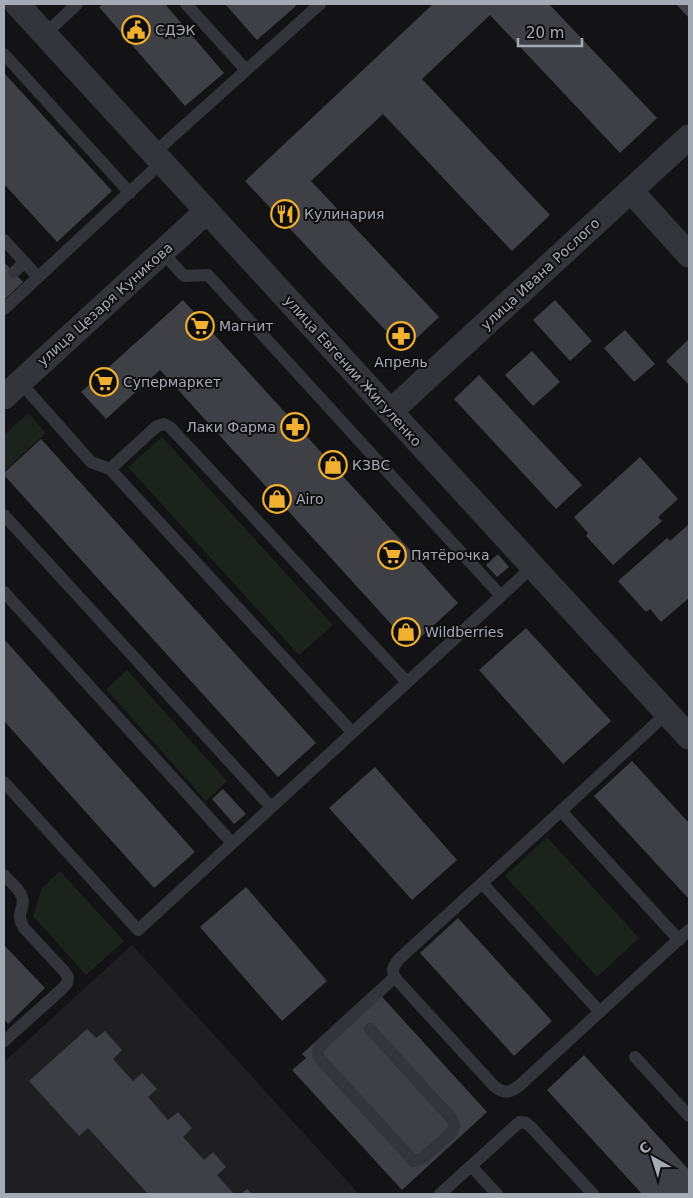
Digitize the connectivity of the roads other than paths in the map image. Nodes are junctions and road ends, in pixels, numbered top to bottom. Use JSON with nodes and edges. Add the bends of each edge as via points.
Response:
{"nodes":[{"id":1,"x":17,"y":4,"type":"edge"},
{"id":2,"x":78,"y":4,"type":"edge"},
{"id":3,"x":186,"y":4,"type":"edge"},
{"id":4,"x":320,"y":4,"type":"edge"},
{"id":5,"x":45,"y":34,"type":"junction"},
{"id":6,"x":4,"y":54,"type":"edge"},
{"id":7,"x":246,"y":70,"type":"junction"},
{"id":8,"x":689,"y":137,"type":"edge"},
{"id":9,"x":158,"y":158,"type":"junction"},
{"id":10,"x":631,"y":191,"type":"junction"},
{"id":11,"x":130,"y":193,"type":"junction"},
{"id":12,"x":207,"y":211,"type":"junction"},
{"id":13,"x":4,"y":240,"type":"edge"},
{"id":14,"x":162,"y":252,"type":"junction"},
{"id":15,"x":689,"y":256,"type":"edge"},
{"id":16,"x":24,"y":263,"type":"junction"},
{"id":17,"x":14,"y":272,"type":"dead end"},
{"id":18,"x":38,"y":277,"type":"junction"},
{"id":19,"x":4,"y":309,"type":"edge"},
{"id":20,"x":12,"y":390,"type":"edge"},
{"id":21,"x":390,"y":411,"type":"junction"},
{"id":22,"x":110,"y":469,"type":"junction"},
{"id":23,"x":5,"y":520,"type":"edge"},
{"id":24,"x":533,"y":566,"type":"junction"},
{"id":25,"x":4,"y":592,"type":"edge"},
{"id":26,"x":501,"y":596,"type":"junction"},
{"id":27,"x":407,"y":682,"type":"junction"},
{"id":28,"x":667,"y":713,"type":"junction"},
{"id":29,"x":352,"y":732,"type":"junction"},
{"id":30,"x":689,"y":737,"type":"edge"},
{"id":31,"x":4,"y":782,"type":"edge"},
{"id":32,"x":271,"y":807,"type":"junction"},
{"id":33,"x":560,"y":811,"type":"junction"},
{"id":34,"x":232,"y":843,"type":"junction"},
{"id":35,"x":4,"y":876,"type":"edge"},
{"id":36,"x":482,"y":883,"type":"junction"},
{"id":37,"x":689,"y":930,"type":"edge"},
{"id":38,"x":679,"y":940,"type":"junction"},
{"id":39,"x":395,"y":977,"type":"junction"},
{"id":40,"x":600,"y":1012,"type":"junction"},
{"id":41,"x":370,"y":1029,"type":"dead end"},
{"id":42,"x":4,"y":1041,"type":"edge"},
{"id":43,"x":635,"y":1057,"type":"dead end"},
{"id":44,"x":689,"y":1116,"type":"edge"},
{"id":45,"x":471,"y":1166,"type":"junction"},
{"id":46,"x":440,"y":1194,"type":"edge"},
{"id":47,"x":497,"y":1194,"type":"edge"},
{"id":48,"x":593,"y":1194,"type":"edge"}],
"edges":[{"from":1,"to":5,"type":"street","name":"улица Евгении Жигуленко"},
{"from":2,"to":5,"type":"lane"},
{"from":3,"to":7,"type":"lane"},
{"from":4,"to":7,"type":"lane"},
{"from":5,"to":9,"type":"street","name":"улица Евгении Жигуленко"},
{"from":6,"to":11,"type":"lane"},
{"from":7,"to":9,"type":"lane"},
{"from":8,"to":10,"type":"street","name":"улица Ивана Рослого"},
{"from":9,"to":11,"type":"lane"},
{"from":9,"to":12,"type":"street","name":"улица Евгении Жигуленко"},
{"from":10,"to":15,"type":"street"},
{"from":10,"to":21,"type":"street","name":"улица Ивана Рослого"},
{"from":11,"to":18,"type":"lane"},
{"from":12,"to":14,"type":"street","name":"улица Цезаря Куникова"},
{"from":12,"to":21,"type":"street","name":"улица Евгении Жигуленко"},
{"from":13,"to":16,"type":"lane"},
{"from":14,"to":20,"type":"street","name":"улица Цезаря Куникова"},
{"from":14,"to":26,"type":"lane","via":[[184,276],[208,274]]},
{"from":16,"to":17,"type":"lane"},
{"from":16,"to":18,"type":"lane"},
{"from":18,"to":19,"type":"lane"},
{"from":20,"to":22,"type":"lane","via":[[91,462]]},
{"from":21,"to":24,"type":"street","name":"улица Евгении Жигуленко"},
{"from":22,"to":27,"type":"lane","via":[[157,426],[164,424],[170,427]]},
{"from":22,"to":29,"type":"lane"},
{"from":23,"to":32,"type":"lane"},
{"from":24,"to":26,"type":"lane"},
{"from":24,"to":28,"type":"street","name":"улица Евгении Жигуленко"},
{"from":25,"to":34,"type":"lane"},
{"from":26,"to":27,"type":"lane"},
{"from":27,"to":29,"type":"lane"},
{"from":28,"to":30,"type":"street","name":"улица Евгении Жигуленко"},
{"from":28,"to":33,"type":"lane"},
{"from":29,"to":32,"type":"lane"},
{"from":31,"to":34,"type":"lane","via":[[138,930]]},
{"from":32,"to":34,"type":"lane"},
{"from":33,"to":36,"type":"lane"},
{"from":33,"to":38,"type":"lane"},
{"from":35,"to":42,"type":"lane","via":[[20,892],[20,922],[68,977],[62,989]]},
{"from":36,"to":39,"type":"lane","via":[[399,959],[393,966]]},
{"from":36,"to":40,"type":"lane"},
{"from":37,"to":38,"type":"lane"},
{"from":38,"to":40,"type":"lane"},
{"from":39,"to":40,"type":"lane","via":[[500,1091],[510,1092],[518,1086]]},
{"from":39,"to":41,"type":"lane","via":[[322,1044],[318,1055],[413,1160],[424,1158],[451,1133],[455,1123]]},
{"from":43,"to":44,"type":"lane"},
{"from":45,"to":46,"type":"lane"},
{"from":45,"to":47,"type":"lane"},
{"from":45,"to":48,"type":"lane","via":[[520,1122],[526,1123]]}]}
